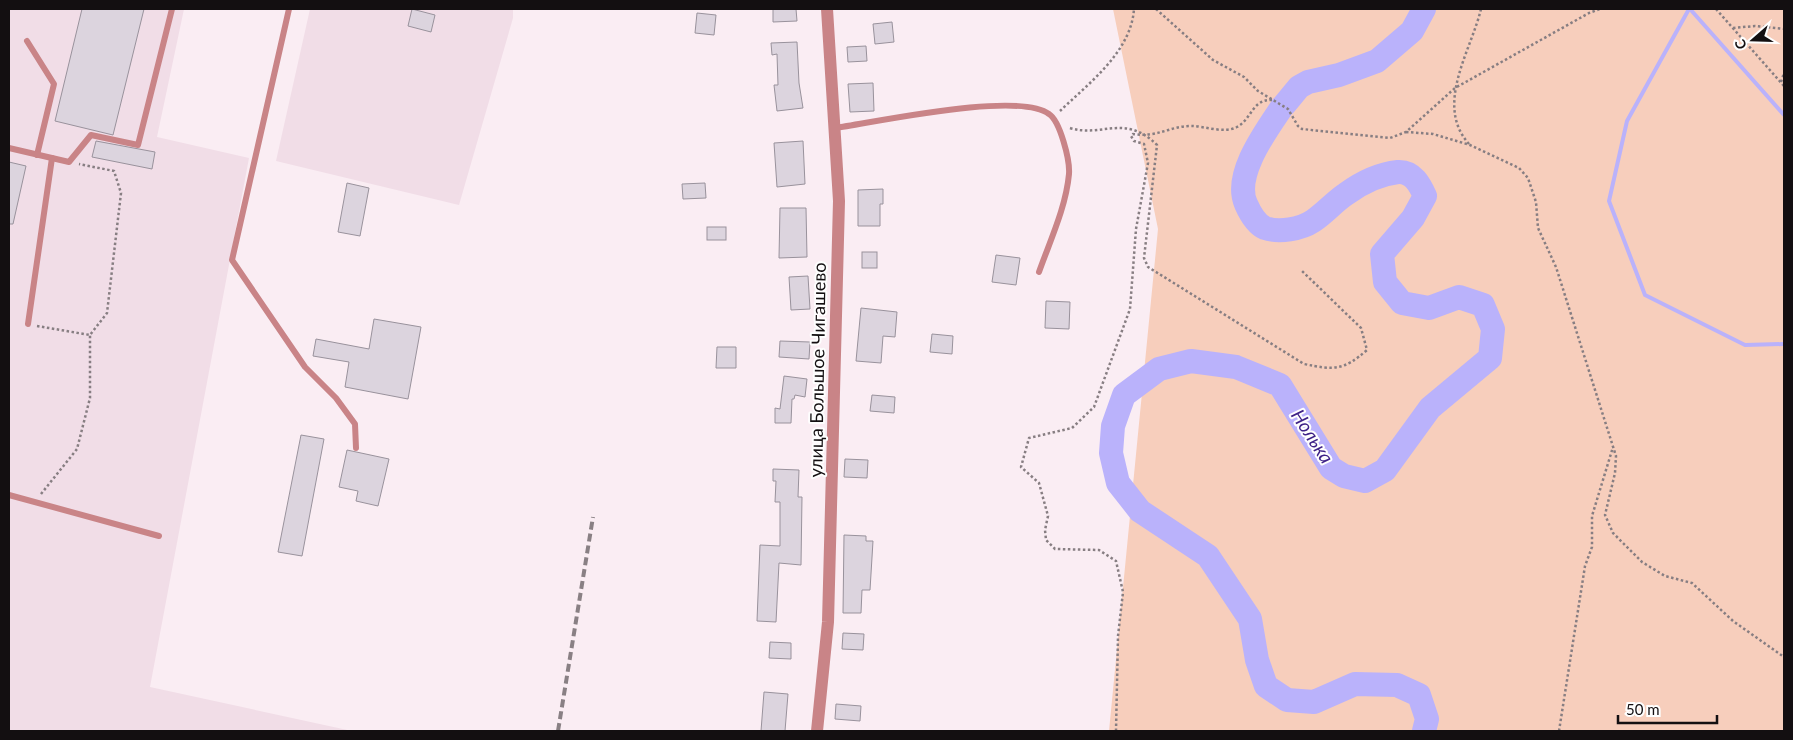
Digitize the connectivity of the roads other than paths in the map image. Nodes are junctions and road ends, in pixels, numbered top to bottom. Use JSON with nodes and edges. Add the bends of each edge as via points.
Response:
{"nodes":[{"id":1,"x":172,"y":9,"type":"edge"},
{"id":2,"x":289,"y":9,"type":"edge"},
{"id":3,"x":827,"y":9,"type":"edge"},
{"id":4,"x":27,"y":41,"type":"dead end"},
{"id":5,"x":835,"y":128,"type":"junction"},
{"id":6,"x":9,"y":148,"type":"edge"},
{"id":7,"x":37,"y":155,"type":"junction"},
{"id":8,"x":52,"y":158,"type":"junction"},
{"id":9,"x":1039,"y":272,"type":"dead end"},
{"id":10,"x":28,"y":324,"type":"road end"},
{"id":11,"x":356,"y":448,"type":"dead end"},
{"id":12,"x":9,"y":495,"type":"edge"},
{"id":13,"x":159,"y":536,"type":"dead end"},
{"id":14,"x":817,"y":731,"type":"edge"}],
"edges":[{"from":1,"to":8,"type":"lane","via":[[138,145],[91,135],[69,162]]},
{"from":2,"to":11,"type":"lane","via":[[232,260],[305,367],[336,398],[354,424]]},
{"from":3,"to":5,"type":"street","name":"улица Большое Чигашево"},
{"from":4,"to":7,"type":"lane","via":[[54,84]]},
{"from":5,"to":9,"type":"lane","via":[[968,107],[1018,105],[1047,112],[1054,117],[1059,128],[1069,173],[1062,205]]},
{"from":5,"to":14,"type":"street","name":"улица Большое Чигашево","via":[[839,201],[828,622]]},
{"from":6,"to":7,"type":"lane"},
{"from":7,"to":8,"type":"lane"},
{"from":8,"to":10,"type":"lane"},
{"from":12,"to":13,"type":"lane"}]}
